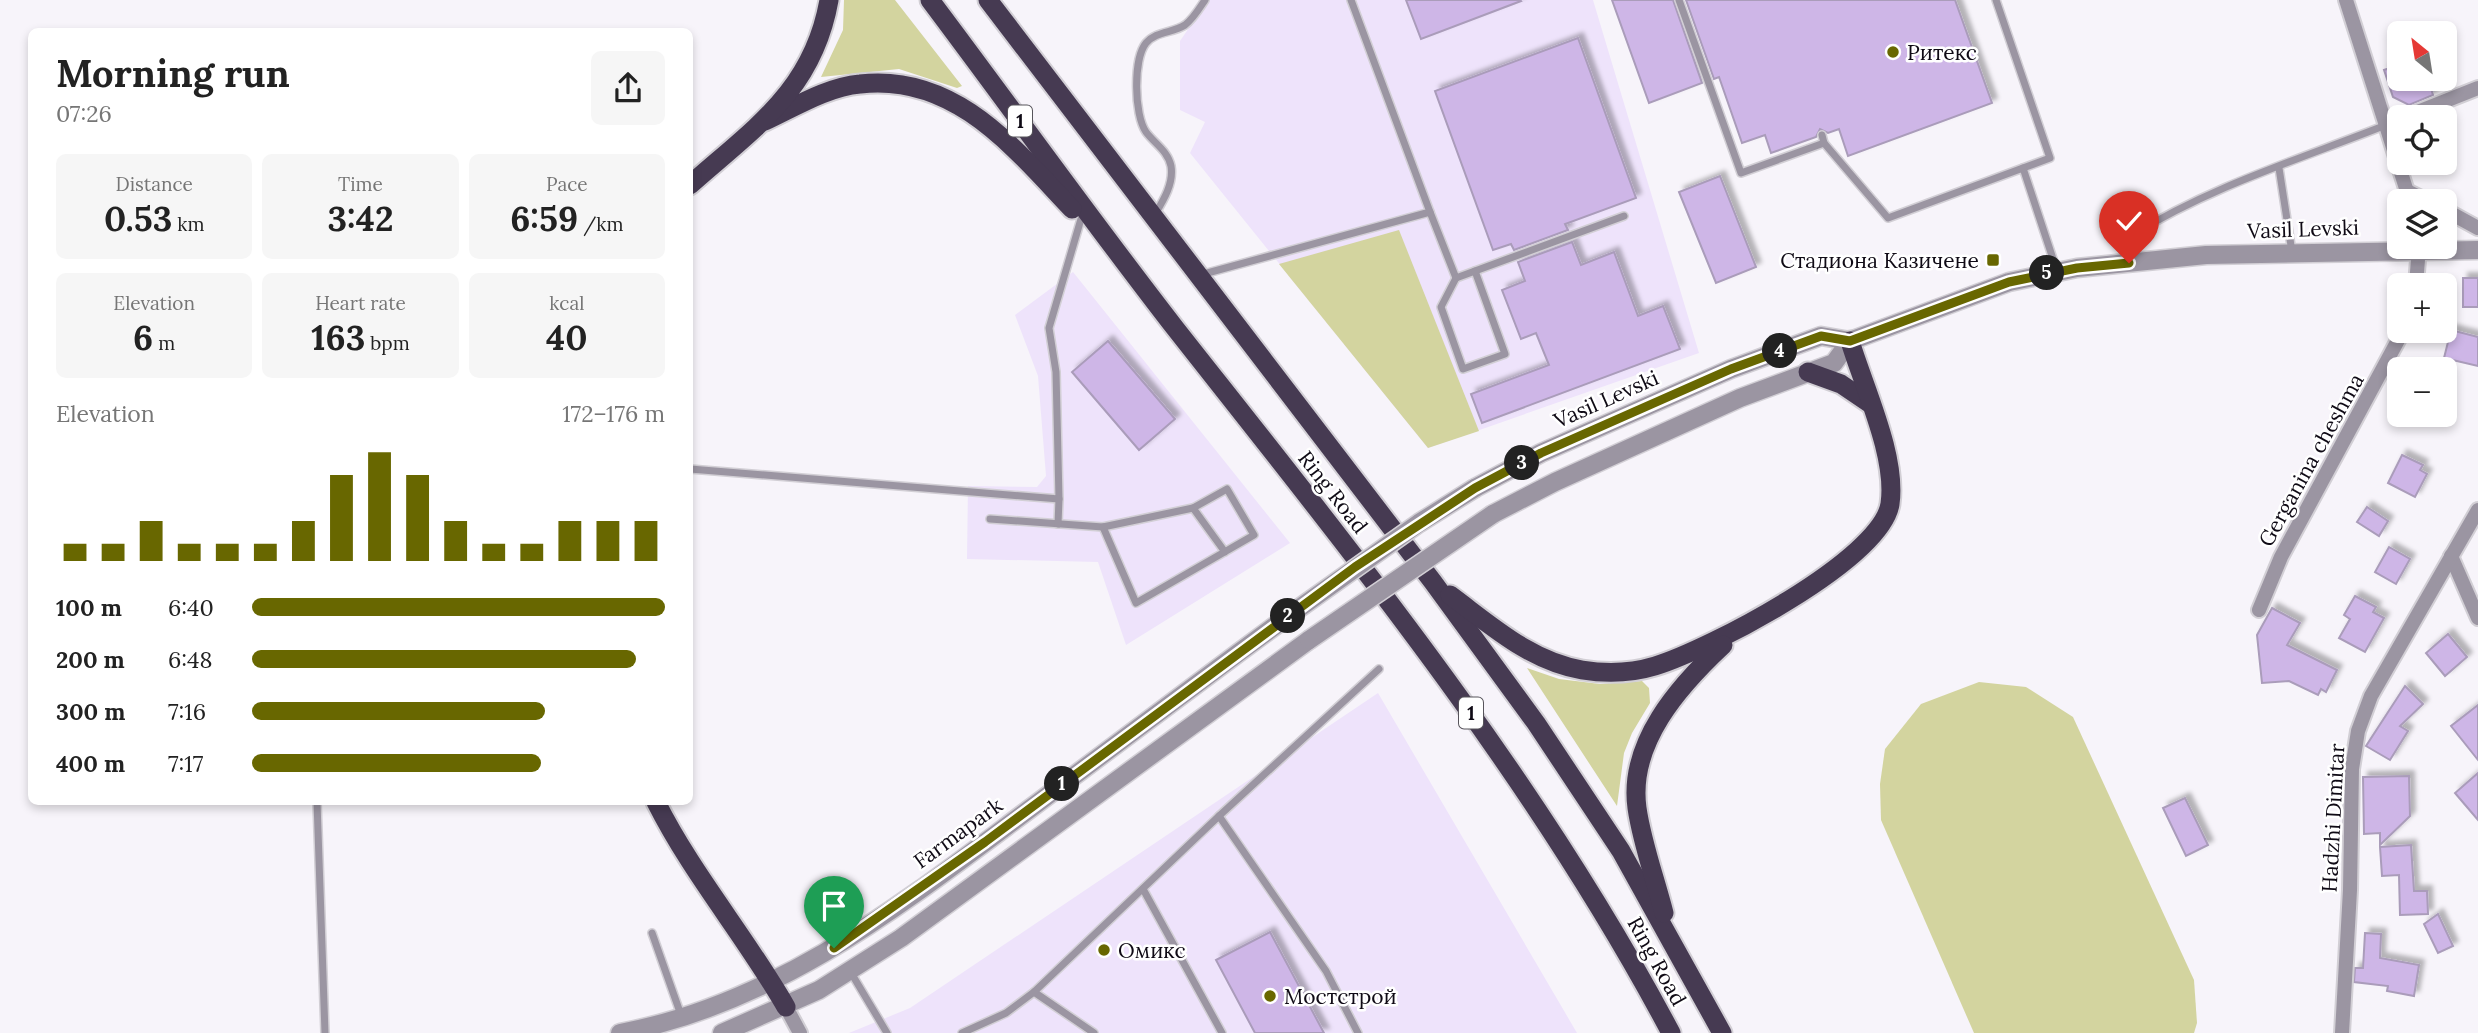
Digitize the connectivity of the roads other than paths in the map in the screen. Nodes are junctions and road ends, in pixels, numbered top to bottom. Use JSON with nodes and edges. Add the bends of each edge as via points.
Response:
{"nodes":[{"id":1,"x":829,"y":0,"type":"edge"},
{"id":2,"x":930,"y":0,"type":"edge"},
{"id":3,"x":988,"y":0,"type":"edge"},
{"id":4,"x":1205,"y":0,"type":"edge"},
{"id":5,"x":1351,"y":0,"type":"edge"},
{"id":6,"x":1679,"y":0,"type":"edge"},
{"id":7,"x":1996,"y":0,"type":"edge"},
{"id":8,"x":2347,"y":0,"type":"edge"},
{"id":9,"x":2478,"y":88,"type":"edge"},
{"id":10,"x":2435,"y":105,"type":"edge"},
{"id":11,"x":2387,"y":108,"type":"edge"},
{"id":12,"x":765,"y":121,"type":"junction"},
{"id":13,"x":2387,"y":124,"type":"edge"},
{"id":14,"x":2023,"y":168,"type":"junction"},
{"id":15,"x":2279,"y":168,"type":"junction"},
{"id":16,"x":693,"y":181,"type":"edge"},
{"id":17,"x":1430,"y":212,"type":"junction"},
{"id":18,"x":1624,"y":216,"type":"dead end"},
{"id":19,"x":2457,"y":217,"type":"edge"},
{"id":20,"x":1153,"y":218,"type":"junction"},
{"id":21,"x":1081,"y":219,"type":"junction"},
{"id":22,"x":2478,"y":228,"type":"edge"},
{"id":23,"x":1109,"y":243,"type":"junction"},
{"id":24,"x":2387,"y":249,"type":"edge"},
{"id":25,"x":2457,"y":249,"type":"edge"},
{"id":26,"x":2478,"y":250,"type":"edge"},
{"id":27,"x":2292,"y":253,"type":"junction"},
{"id":28,"x":2129,"y":263,"type":"junction"},
{"id":29,"x":1475,"y":271,"type":"junction"},
{"id":30,"x":2057,"y":271,"type":"junction"},
{"id":31,"x":1197,"y":276,"type":"junction"},
{"id":32,"x":1456,"y":278,"type":"junction"},
{"id":33,"x":1850,"y":341,"type":"junction"},
{"id":34,"x":2397,"y":343,"type":"edge"},
{"id":35,"x":1808,"y":372,"type":"junction"},
{"id":36,"x":1869,"y":403,"type":"junction"},
{"id":37,"x":693,"y":469,"type":"edge"},
{"id":38,"x":1059,"y":499,"type":"junction"},
{"id":39,"x":1193,"y":508,"type":"junction"},
{"id":40,"x":2478,"y":510,"type":"edge"},
{"id":41,"x":990,"y":519,"type":"dead end"},
{"id":42,"x":1058,"y":524,"type":"junction"},
{"id":43,"x":1104,"y":527,"type":"junction"},
{"id":44,"x":1225,"y":552,"type":"junction"},
{"id":45,"x":2451,"y":556,"type":"junction"},
{"id":46,"x":1433,"y":582,"type":"junction"},
{"id":47,"x":2259,"y":610,"type":"dead end"},
{"id":48,"x":1291,"y":614,"type":"joint"},
{"id":49,"x":2478,"y":618,"type":"edge"},
{"id":50,"x":1736,"y":633,"type":"junction"},
{"id":51,"x":1379,"y":669,"type":"dead end"},
{"id":52,"x":317,"y":805,"type":"edge"},
{"id":53,"x":658,"y":805,"type":"edge"},
{"id":54,"x":1219,"y":816,"type":"junction"},
{"id":55,"x":1143,"y":889,"type":"junction"},
{"id":56,"x":652,"y":933,"type":"dead end"},
{"id":57,"x":1669,"y":935,"type":"junction"},
{"id":58,"x":850,"y":971,"type":"junction"},
{"id":59,"x":772,"y":983,"type":"junction"},
{"id":60,"x":1034,"y":992,"type":"junction"},
{"id":61,"x":786,"y":1007,"type":"junction"},
{"id":62,"x":682,"y":1018,"type":"junction"},
{"id":63,"x":642,"y":1031,"type":"edge"},
{"id":64,"x":325,"y":1033,"type":"edge"},
{"id":65,"x":620,"y":1033,"type":"edge"},
{"id":66,"x":722,"y":1033,"type":"edge"},
{"id":67,"x":800,"y":1033,"type":"edge"},
{"id":68,"x":887,"y":1033,"type":"edge"},
{"id":69,"x":961,"y":1033,"type":"edge"},
{"id":70,"x":1094,"y":1033,"type":"edge"},
{"id":71,"x":1222,"y":1033,"type":"edge"},
{"id":72,"x":1358,"y":1033,"type":"edge"},
{"id":73,"x":1671,"y":1033,"type":"edge"},
{"id":74,"x":1722,"y":1033,"type":"edge"},
{"id":75,"x":2342,"y":1033,"type":"edge"}],
"edges":[{"from":1,"to":12,"type":"highway","via":[[823,33],[806,68]]},
{"from":2,"to":23,"type":"highway","name":"Ring Road","number":"1"},
{"from":3,"to":20,"type":"highway","name":"Ring Road","number":"1"},
{"from":4,"to":20,"type":"lane","via":[[1184,26],[1157,34],[1146,43],[1139,59],[1139,116],[1171,165],[1167,193]]},
{"from":5,"to":17,"type":"lane"},
{"from":6,"to":14,"type":"lane","via":[[1741,173],[1823,139],[1888,218]]},
{"from":7,"to":14,"type":"lane","via":[[2050,158]]},
{"from":8,"to":11,"type":"street"},
{"from":9,"to":10,"type":"street"},
{"from":12,"to":16,"type":"highway"},
{"from":12,"to":21,"type":"highway","via":[[860,83],[932,93],[971,110],[1009,142]]},
{"from":13,"to":15,"type":"lane"},
{"from":14,"to":30,"type":"lane"},
{"from":15,"to":27,"type":"lane"},
{"from":15,"to":28,"type":"lane","via":[[2191,203],[2150,225],[2129,241]]},
{"from":17,"to":31,"type":"lane"},
{"from":17,"to":32,"type":"lane"},
{"from":18,"to":29,"type":"lane"},
{"from":19,"to":22,"type":"street"},
{"from":20,"to":31,"type":"highway","name":"Ring Road","number":"1"},
{"from":21,"to":23,"type":"highway"},
{"from":21,"to":38,"type":"lane","via":[[1049,328],[1056,373]]},
{"from":23,"to":73,"type":"highway","name":"Ring Road","number":"1","via":[[1349,550],[1496,748],[1541,813]]},
{"from":24,"to":27,"type":"street","name":"Vasil Levski"},
{"from":25,"to":26,"type":"street","name":"Vasil Levski"},
{"from":27,"to":28,"type":"street","name":"Vasil Levski"},
{"from":28,"to":30,"type":"street","name":"Vasil Levski"},
{"from":29,"to":32,"type":"lane"},
{"from":29,"to":32,"type":"lane","via":[[1505,354],[1463,369],[1441,307]]},
{"from":30,"to":33,"type":"street","name":"Vasil Levski","via":[[2009,282]]},
{"from":31,"to":46,"type":"highway","name":"Ring Road","number":"1"},
{"from":33,"to":35,"type":"street","name":"Vasil Levski","via":[[1834,363]]},
{"from":33,"to":36,"type":"highway"},
{"from":33,"to":48,"type":"street","name":"Vasil Levski","bridge":true,"via":[[1821,336],[1731,369],[1541,453],[1419,523]]},
{"from":34,"to":47,"type":"street","name":"Gerganina cheshma","via":[[2281,557]]},
{"from":35,"to":36,"type":"highway","via":[[1841,384]]},
{"from":35,"to":58,"type":"street","name":"Vasil Levski","bridge":true,"via":[[1612,455],[1493,514],[1309,640],[990,875]]},
{"from":36,"to":50,"type":"highway","via":[[1891,485],[1889,507],[1880,528],[1861,548]]},
{"from":37,"to":38,"type":"lane"},
{"from":38,"to":42,"type":"lane"},
{"from":39,"to":43,"type":"lane"},
{"from":39,"to":44,"type":"lane"},
{"from":39,"to":44,"type":"lane","via":[[1227,489],[1254,535]]},
{"from":40,"to":45,"type":"street","name":"Hadzhi Dimitar"},
{"from":41,"to":42,"type":"lane"},
{"from":42,"to":43,"type":"lane"},
{"from":43,"to":44,"type":"lane","via":[[1136,603]]},
{"from":45,"to":49,"type":"street"},
{"from":45,"to":75,"type":"street","name":"Hadzhi Dimitar","via":[[2371,696],[2358,731],[2352,769]]},
{"from":46,"to":50,"type":"highway","via":[[1516,645],[1547,661],[1582,670],[1618,673],[1653,667]]},
{"from":46,"to":57,"type":"highway","name":"Ring Road","number":"1","via":[[1543,734],[1621,851]]},
{"from":48,"to":59,"type":"street","name":"Farmapark","via":[[884,914]]},
{"from":50,"to":57,"type":"highway","via":[[1674,696],[1654,728],[1642,760],[1637,804]]},
{"from":51,"to":54,"type":"lane"},
{"from":52,"to":64,"type":"lane"},
{"from":53,"to":59,"type":"highway"},
{"from":54,"to":55,"type":"lane"},
{"from":54,"to":72,"type":"lane","via":[[1326,971]]},
{"from":55,"to":60,"type":"lane"},
{"from":55,"to":71,"type":"lane"},
{"from":56,"to":62,"type":"lane"},
{"from":57,"to":74,"type":"highway","name":"Ring Road","number":"1"},
{"from":58,"to":61,"type":"street"},
{"from":58,"to":68,"type":"lane"},
{"from":59,"to":61,"type":"highway"},
{"from":59,"to":62,"type":"street","name":"Farmapark"},
{"from":60,"to":69,"type":"lane","via":[[1006,1013]]},
{"from":60,"to":70,"type":"lane"},
{"from":61,"to":66,"type":"street"},
{"from":61,"to":67,"type":"street"},
{"from":62,"to":63,"type":"street","name":"Farmapark"},
{"from":63,"to":65,"type":"street","name":"Farmapark"}]}
